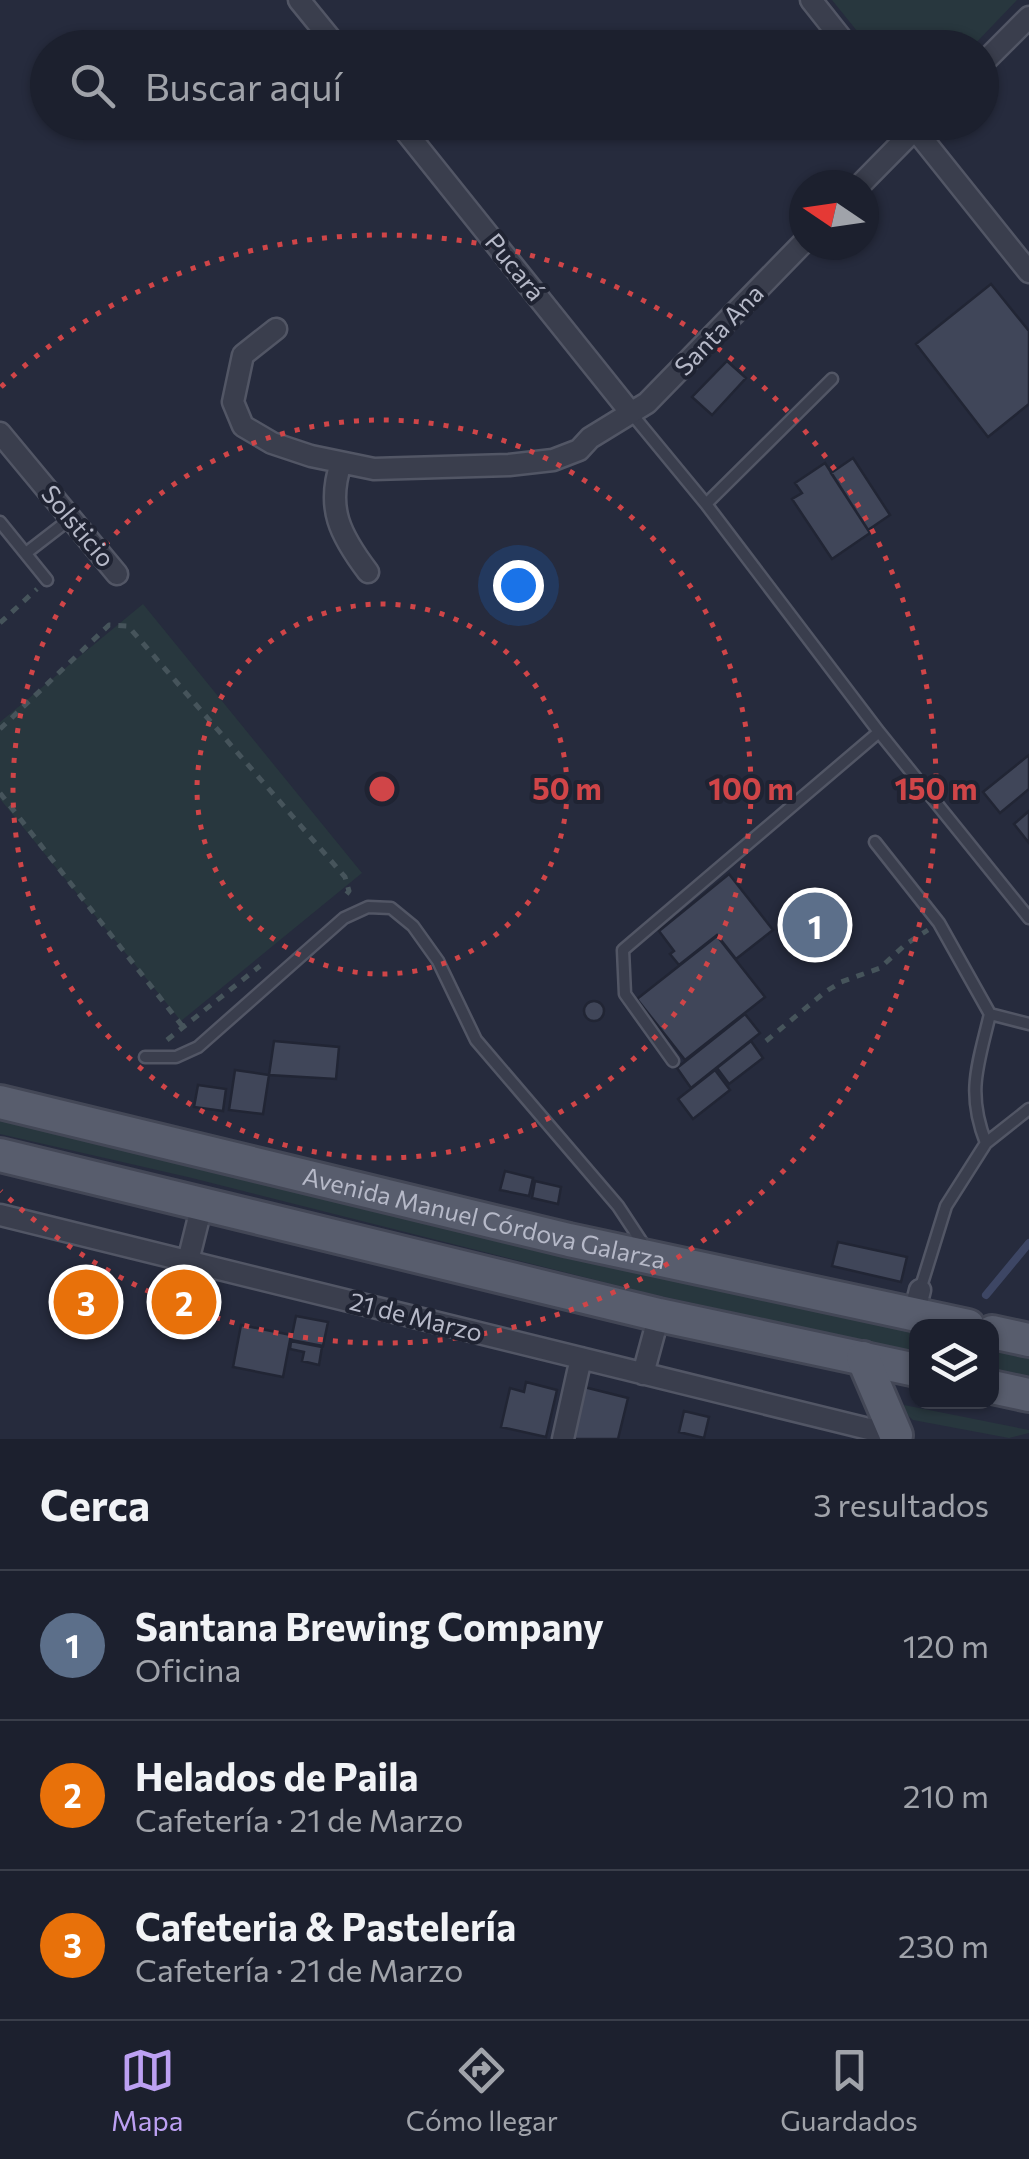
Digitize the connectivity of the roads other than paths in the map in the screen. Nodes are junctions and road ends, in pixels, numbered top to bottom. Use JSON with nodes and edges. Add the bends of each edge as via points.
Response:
{"nodes":[{"id":1,"x":299,"y":0,"type":"edge"},
{"id":2,"x":811,"y":0,"type":"edge"},
{"id":3,"x":1029,"y":17,"type":"edge"},
{"id":4,"x":323,"y":30,"type":"edge"},
{"id":5,"x":835,"y":30,"type":"edge"},
{"id":6,"x":999,"y":47,"type":"edge"},
{"id":7,"x":412,"y":140,"type":"edge"},
{"id":8,"x":901,"y":140,"type":"edge"},
{"id":9,"x":927,"y":140,"type":"edge"},
{"id":10,"x":874,"y":170,"type":"edge"},
{"id":11,"x":789,"y":257,"type":"edge"},
{"id":12,"x":1029,"y":272,"type":"edge"},
{"id":13,"x":276,"y":330,"type":"dead end"},
{"id":14,"x":832,"y":379,"type":"dead end"},
{"id":15,"x":631,"y":414,"type":"junction"},
{"id":16,"x":0,"y":433,"type":"edge"},
{"id":17,"x":340,"y":462,"type":"junction"},
{"id":18,"x":706,"y":504,"type":"junction"},
{"id":19,"x":70,"y":519,"type":"junction"},
{"id":20,"x":0,"y":522,"type":"edge"},
{"id":21,"x":26,"y":553,"type":"junction"},
{"id":22,"x":368,"y":572,"type":"dead end"},
{"id":23,"x":118,"y":574,"type":"dead end"},
{"id":24,"x":47,"y":580,"type":"road end"},
{"id":25,"x":879,"y":732,"type":"junction"},
{"id":26,"x":875,"y":842,"type":"dead end"},
{"id":27,"x":1029,"y":918,"type":"edge"},
{"id":28,"x":990,"y":1014,"type":"junction"},
{"id":29,"x":1029,"y":1024,"type":"edge"},
{"id":30,"x":144,"y":1057,"type":"dead end"},
{"id":31,"x":673,"y":1061,"type":"dead end"},
{"id":32,"x":0,"y":1102,"type":"edge"},
{"id":33,"x":1029,"y":1110,"type":"edge"},
{"id":34,"x":986,"y":1143,"type":"junction"},
{"id":35,"x":0,"y":1155,"type":"edge"},
{"id":36,"x":202,"y":1205,"type":"junction"},
{"id":37,"x":0,"y":1215,"type":"edge"},
{"id":38,"x":652,"y":1260,"type":"junction"},
{"id":39,"x":188,"y":1261,"type":"junction"},
{"id":40,"x":917,"y":1302,"type":"junction"},
{"id":41,"x":658,"y":1314,"type":"junction"},
{"id":42,"x":953,"y":1319,"type":"edge"},
{"id":43,"x":999,"y":1334,"type":"edge"},
{"id":44,"x":1029,"y":1340,"type":"edge"},
{"id":45,"x":581,"y":1358,"type":"junction"},
{"id":46,"x":863,"y":1358,"type":"junction"},
{"id":47,"x":909,"y":1368,"type":"edge"},
{"id":48,"x":643,"y":1374,"type":"junction"},
{"id":49,"x":999,"y":1389,"type":"edge"},
{"id":50,"x":1029,"y":1395,"type":"edge"},
{"id":51,"x":903,"y":1437,"type":"edge"},
{"id":52,"x":563,"y":1439,"type":"edge"}],
"edges":[{"from":1,"to":4,"type":"street"},
{"from":2,"to":5,"type":"street"},
{"from":3,"to":6,"type":"street"},
{"from":7,"to":15,"type":"street","name":"Pucará"},
{"from":8,"to":10,"type":"street"},
{"from":9,"to":12,"type":"street"},
{"from":11,"to":15,"type":"street","name":"Santa Ana"},
{"from":13,"to":17,"type":"street","name":"Santa Ana","via":[[243,355],[233,402],[243,426],[272,443]]},
{"from":14,"to":18,"type":"lane"},
{"from":15,"to":17,"type":"street","name":"Santa Ana","via":[[553,460],[374,469]]},
{"from":15,"to":18,"type":"lane"},
{"from":16,"to":19,"type":"street","name":"Solsticio"},
{"from":17,"to":22,"type":"street","via":[[334,505],[344,536]]},
{"from":18,"to":25,"type":"lane"},
{"from":19,"to":21,"type":"lane"},
{"from":19,"to":23,"type":"street","name":"Solsticio"},
{"from":20,"to":21,"type":"lane"},
{"from":21,"to":24,"type":"lane"},
{"from":25,"to":27,"type":"lane"},
{"from":25,"to":31,"type":"lane","via":[[623,950],[625,994]]},
{"from":26,"to":28,"type":"lane","via":[[939,923]]},
{"from":28,"to":29,"type":"lane"},
{"from":28,"to":34,"type":"lane","via":[[975,1079],[974,1114]]},
{"from":30,"to":38,"type":"lane","via":[[176,1057],[198,1047],[344,918],[368,907],[391,908],[438,961],[476,1040],[618,1206]]},
{"from":32,"to":38,"type":"main road","name":"Avenida Manuel Córdova Galarza"},
{"from":33,"to":34,"type":"lane"},
{"from":34,"to":40,"type":"lane","via":[[946,1206]]},
{"from":35,"to":36,"type":"main road","name":"Avenida Manuel Córdova Galarza"},
{"from":36,"to":39,"type":"street"},
{"from":36,"to":41,"type":"main road","name":"Avenida Manuel Córdova Galarza"},
{"from":37,"to":39,"type":"street","name":"21 de Marzo"},
{"from":38,"to":40,"type":"main road","name":"Avenida Manuel Córdova Galarza"},
{"from":39,"to":45,"type":"street","name":"21 de Marzo"},
{"from":40,"to":42,"type":"main road","name":"Avenida Manuel Córdova Galarza"},
{"from":41,"to":46,"type":"main road","name":"Avenida Manuel Córdova Galarza"},
{"from":41,"to":48,"type":"street"},
{"from":43,"to":44,"type":"main road"},
{"from":45,"to":48,"type":"street","name":"21 de Marzo"},
{"from":45,"to":52,"type":"street"},
{"from":46,"to":47,"type":"main road","name":"Avenida Manuel Córdova Galarza"},
{"from":46,"to":51,"type":"main road"},
{"from":48,"to":51,"type":"street","name":"21 de Marzo"},
{"from":49,"to":50,"type":"main road"}]}
